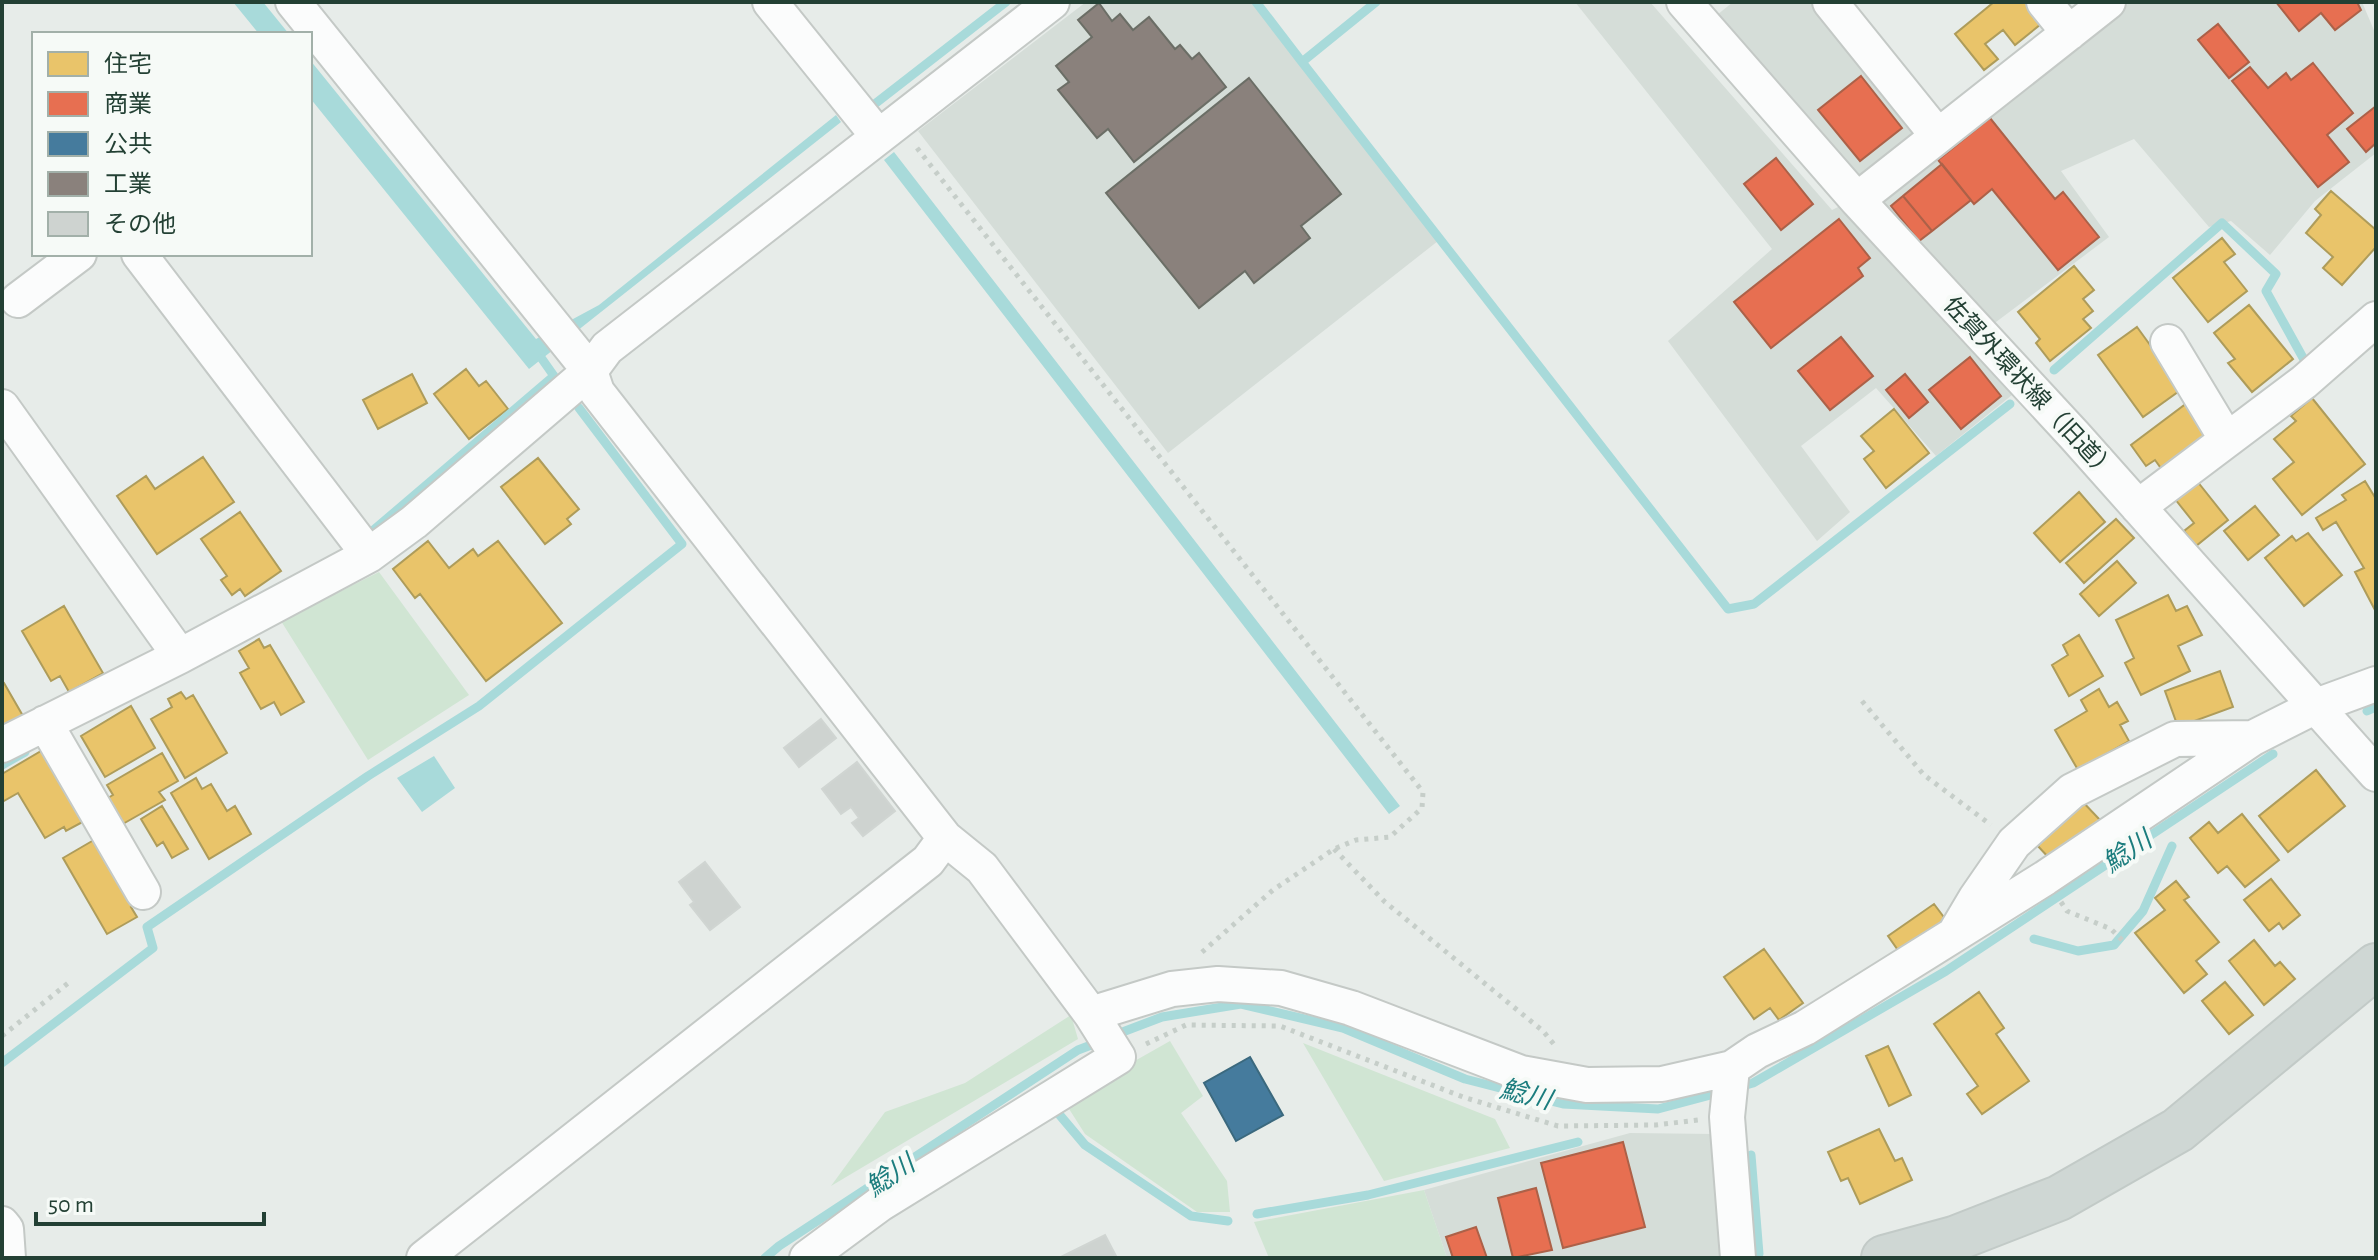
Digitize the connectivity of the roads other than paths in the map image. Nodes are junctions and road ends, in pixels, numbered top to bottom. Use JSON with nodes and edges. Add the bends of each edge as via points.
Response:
{"nodes":[{"id":1,"x":293,"y":2,"type":"edge"},
{"id":2,"x":770,"y":2,"type":"edge"},
{"id":3,"x":1052,"y":2,"type":"edge"},
{"id":4,"x":1684,"y":2,"type":"edge"},
{"id":5,"x":1830,"y":2,"type":"edge"},
{"id":6,"x":2044,"y":2,"type":"edge"},
{"id":7,"x":2108,"y":2,"type":"edge"},
{"id":8,"x":2069,"y":33,"type":"junction"},
{"id":9,"x":887,"y":129,"type":"junction"},
{"id":10,"x":1938,"y":136,"type":"junction"},
{"id":11,"x":1857,"y":200,"type":"junction"},
{"id":12,"x":76,"y":256,"type":"edge"},
{"id":13,"x":141,"y":256,"type":"edge"},
{"id":14,"x":7,"y":297,"type":"edge"},
{"id":15,"x":2376,"y":319,"type":"edge"},
{"id":16,"x":2168,"y":342,"type":"dead end"},
{"id":17,"x":571,"y":347,"type":"junction"},
{"id":18,"x":2,"y":407,"type":"edge"},
{"id":19,"x":2227,"y":440,"type":"junction"},
{"id":20,"x":2138,"y":507,"type":"junction"},
{"id":21,"x":369,"y":555,"type":"junction"},
{"id":22,"x":180,"y":656,"type":"junction"},
{"id":23,"x":2376,"y":684,"type":"edge"},
{"id":24,"x":2316,"y":706,"type":"junction"},
{"id":25,"x":45,"y":723,"type":"junction"},
{"id":26,"x":2253,"y":738,"type":"junction"},
{"id":27,"x":2,"y":745,"type":"edge"},
{"id":28,"x":2376,"y":774,"type":"edge"},
{"id":29,"x":945,"y":838,"type":"junction"},
{"id":30,"x":143,"y":892,"type":"dead end"},
{"id":31,"x":1955,"y":934,"type":"junction"},
{"id":32,"x":2376,"y":966,"type":"edge"},
{"id":33,"x":1091,"y":1014,"type":"junction"},
{"id":34,"x":1732,"y":1068,"type":"junction"},
{"id":35,"x":2,"y":1224,"type":"edge"},
{"id":36,"x":8,"y":1258,"type":"edge"},
{"id":37,"x":424,"y":1258,"type":"edge"},
{"id":38,"x":807,"y":1258,"type":"edge"},
{"id":39,"x":1738,"y":1258,"type":"edge"},
{"id":40,"x":1884,"y":1258,"type":"edge"}],
"edges":[{"from":1,"to":17,"type":"street"},
{"from":2,"to":9,"type":"street"},
{"from":3,"to":9,"type":"street"},
{"from":4,"to":11,"type":"street","name":"佐賀外環状線（旧道）"},
{"from":5,"to":10,"type":"street"},
{"from":6,"to":8,"type":"street"},
{"from":7,"to":8,"type":"street"},
{"from":8,"to":10,"type":"street"},
{"from":9,"to":17,"type":"street","via":[[607,348]]},
{"from":10,"to":11,"type":"street"},
{"from":11,"to":20,"type":"street","name":"佐賀外環状線（旧道）"},
{"from":12,"to":14,"type":"street"},
{"from":13,"to":21,"type":"street"},
{"from":15,"to":19,"type":"street"},
{"from":16,"to":19,"type":"street"},
{"from":17,"to":21,"type":"street","via":[[414,522]]},
{"from":17,"to":29,"type":"street","via":[[597,392]]},
{"from":18,"to":22,"type":"street"},
{"from":19,"to":20,"type":"street"},
{"from":20,"to":24,"type":"street","name":"佐賀外環状線（旧道）"},
{"from":21,"to":22,"type":"street"},
{"from":22,"to":25,"type":"street"},
{"from":23,"to":24,"type":"street"},
{"from":24,"to":26,"type":"street"},
{"from":24,"to":28,"type":"street","name":"佐賀外環状線（旧道）"},
{"from":25,"to":27,"type":"street"},
{"from":25,"to":30,"type":"street"},
{"from":26,"to":31,"type":"street"},
{"from":26,"to":31,"type":"street","via":[[2175,739],[2072,791],[2014,843]]},
{"from":29,"to":33,"type":"street","via":[[982,868]]},
{"from":29,"to":37,"type":"street","via":[[928,861]]},
{"from":31,"to":34,"type":"street"},
{"from":32,"to":40,"type":"main road","via":[[2178,1130],[2059,1198],[1954,1239]]},
{"from":33,"to":34,"type":"street","via":[[1172,989],[1218,984],[1281,988],[1351,1008],[1521,1073],[1587,1085],[1662,1084]]},
{"from":33,"to":38,"type":"street","via":[[1118,1057],[880,1204]]},
{"from":34,"to":39,"type":"street","via":[[1727,1117]]},
{"from":35,"to":36,"type":"street"}]}
